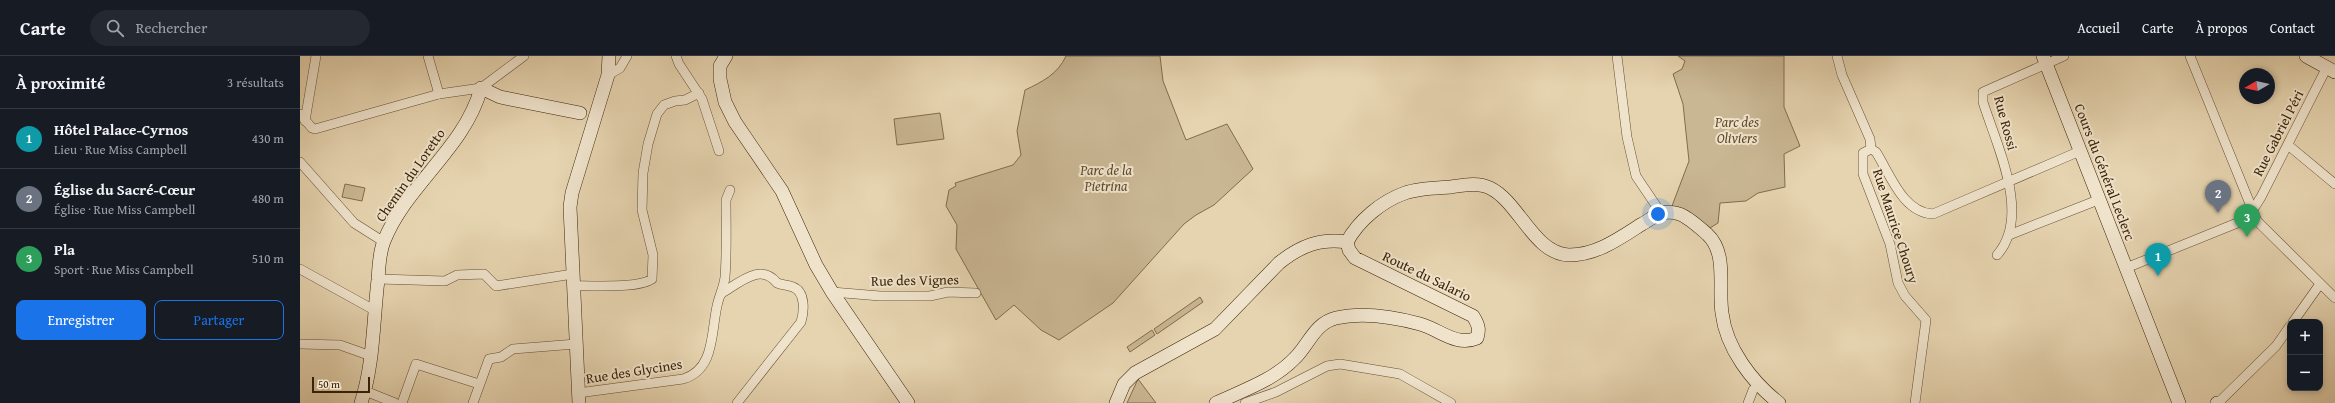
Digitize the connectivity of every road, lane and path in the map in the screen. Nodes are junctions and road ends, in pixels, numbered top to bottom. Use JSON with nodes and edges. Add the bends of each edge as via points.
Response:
{"nodes":[{"id":1,"x":316,"y":56,"type":"edge"},
{"id":2,"x":428,"y":56,"type":"edge"},
{"id":3,"x":507,"y":56,"type":"edge"},
{"id":4,"x":524,"y":56,"type":"edge"},
{"id":5,"x":609,"y":56,"type":"edge"},
{"id":6,"x":627,"y":56,"type":"edge"},
{"id":7,"x":676,"y":56,"type":"edge"},
{"id":8,"x":726,"y":56,"type":"edge"},
{"id":9,"x":1617,"y":56,"type":"edge"},
{"id":10,"x":1837,"y":56,"type":"edge"},
{"id":11,"x":2064,"y":56,"type":"edge"},
{"id":12,"x":2190,"y":56,"type":"edge"},
{"id":13,"x":2306,"y":56,"type":"edge"},
{"id":14,"x":2044,"y":60,"type":"edge"},
{"id":15,"x":512,"y":64,"type":"junction"},
{"id":16,"x":2331,"y":69,"type":"edge"},
{"id":17,"x":608,"y":75,"type":"junction"},
{"id":18,"x":481,"y":88,"type":"junction"},
{"id":19,"x":699,"y":93,"type":"junction"},
{"id":20,"x":439,"y":94,"type":"junction"},
{"id":21,"x":580,"y":113,"type":"joint"},
{"id":22,"x":596,"y":117,"type":"junction"},
{"id":23,"x":302,"y":118,"type":"edge"},
{"id":24,"x":2288,"y":145,"type":"junction"},
{"id":25,"x":1871,"y":150,"type":"junction"},
{"id":26,"x":719,"y":151,"type":"dead end"},
{"id":27,"x":2080,"y":151,"type":"junction"},
{"id":28,"x":300,"y":162,"type":"edge"},
{"id":29,"x":2008,"y":182,"type":"junction"},
{"id":30,"x":2335,"y":184,"type":"edge"},
{"id":31,"x":730,"y":190,"type":"dead end"},
{"id":32,"x":2098,"y":200,"type":"junction"},
{"id":33,"x":2252,"y":210,"type":"junction"},
{"id":34,"x":1661,"y":213,"type":"junction"},
{"id":35,"x":2009,"y":235,"type":"junction"},
{"id":36,"x":384,"y":242,"type":"junction"},
{"id":37,"x":1347,"y":242,"type":"junction"},
{"id":38,"x":1997,"y":255,"type":"dead end"},
{"id":39,"x":2126,"y":268,"type":"junction"},
{"id":40,"x":300,"y":269,"type":"edge"},
{"id":41,"x":378,"y":279,"type":"junction"},
{"id":42,"x":573,"y":280,"type":"junction"},
{"id":43,"x":2320,"y":284,"type":"junction"},
{"id":44,"x":832,"y":292,"type":"junction"},
{"id":45,"x":722,"y":293,"type":"junction"},
{"id":46,"x":976,"y":293,"type":"dead end"},
{"id":47,"x":2335,"y":298,"type":"edge"},
{"id":48,"x":374,"y":310,"type":"junction"},
{"id":49,"x":2295,"y":319,"type":"edge"},
{"id":50,"x":2287,"y":330,"type":"edge"},
{"id":51,"x":300,"y":344,"type":"edge"},
{"id":52,"x":576,"y":344,"type":"junction"},
{"id":53,"x":371,"y":356,"type":"junction"},
{"id":54,"x":479,"y":384,"type":"junction"},
{"id":55,"x":1759,"y":384,"type":"junction"},
{"id":56,"x":363,"y":397,"type":"edge"},
{"id":57,"x":579,"y":398,"type":"edge"},
{"id":58,"x":395,"y":403,"type":"edge"},
{"id":59,"x":402,"y":403,"type":"edge"},
{"id":60,"x":473,"y":403,"type":"edge"},
{"id":61,"x":737,"y":403,"type":"edge"},
{"id":62,"x":908,"y":403,"type":"edge"},
{"id":63,"x":1116,"y":403,"type":"edge"},
{"id":64,"x":1216,"y":403,"type":"edge"},
{"id":65,"x":1245,"y":403,"type":"edge"},
{"id":66,"x":1451,"y":403,"type":"edge"},
{"id":67,"x":1748,"y":403,"type":"edge"},
{"id":68,"x":1779,"y":403,"type":"edge"},
{"id":69,"x":1915,"y":403,"type":"edge"},
{"id":70,"x":2179,"y":403,"type":"edge"},
{"id":71,"x":2218,"y":403,"type":"edge"}],
"edges":[{"from":1,"to":23,"type":"street"},
{"from":2,"to":20,"type":"street"},
{"from":3,"to":15,"type":"street"},
{"from":4,"to":15,"type":"street"},
{"from":5,"to":17,"type":"main road"},
{"from":6,"to":17,"type":"street","via":[[620,68]]},
{"from":7,"to":19,"type":"street"},
{"from":8,"to":44,"type":"main road","via":[[720,66],[725,102],[735,122],[782,191],[816,265]]},
{"from":9,"to":34,"type":"street","via":[[1627,137],[1636,176]]},
{"from":10,"to":25,"type":"street","via":[[1842,75],[1870,139]]},
{"from":11,"to":14,"type":"street"},
{"from":12,"to":33,"type":"street"},
{"from":13,"to":16,"type":"main road"},
{"from":14,"to":27,"type":"main road","name":"Cours du Général Leclerc"},
{"from":14,"to":29,"type":"street","name":"Rue Rossi","via":[[1983,92],[1983,102]]},
{"from":15,"to":18,"type":"street"},
{"from":16,"to":24,"type":"street","name":"Rue Gabriel Péri"},
{"from":17,"to":22,"type":"main road"},
{"from":18,"to":20,"type":"street"},
{"from":18,"to":21,"type":"main road","via":[[500,97]]},
{"from":18,"to":36,"type":"main road","name":"Chemin du Loretto","via":[[477,104],[453,145],[406,205]]},
{"from":19,"to":26,"type":"street"},
{"from":19,"to":42,"type":"street","via":[[685,100],[664,105],[657,114],[648,144],[643,173],[642,210],[653,255],[652,278],[647,282],[630,284]]},
{"from":20,"to":23,"type":"street","via":[[316,128],[312,128]]},
{"from":21,"to":22,"type":"street"},
{"from":22,"to":42,"type":"main road","via":[[570,207]]},
{"from":24,"to":30,"type":"street"},
{"from":24,"to":33,"type":"street","name":"Rue Gabriel Péri","via":[[2262,197]]},
{"from":25,"to":29,"type":"street","via":[[1876,152],[1912,207],[1921,214],[1933,214]]},
{"from":25,"to":69,"type":"street","name":"Rue Maurice Choury","via":[[1863,153],[1863,174],[1890,244],[1898,283],[1905,296],[1926,320]]},
{"from":27,"to":29,"type":"street"},
{"from":27,"to":32,"type":"main road","name":"Cours du Général Leclerc"},
{"from":28,"to":36,"type":"street","via":[[354,223]]},
{"from":29,"to":35,"type":"street","via":[[2012,205]]},
{"from":31,"to":45,"type":"street","name":"Rue des Glycines","via":[[726,200],[725,277]]},
{"from":32,"to":35,"type":"street"},
{"from":32,"to":39,"type":"main road","name":"Cours du Général Leclerc"},
{"from":33,"to":39,"type":"street","name":"Rue Gabriel Péri","via":[[2247,219]]},
{"from":33,"to":43,"type":"street","via":[[2257,221]]},
{"from":34,"to":37,"type":"main road","via":[[1597,250],[1569,255],[1553,251],[1491,188],[1476,184],[1405,192],[1388,200],[1354,229]]},
{"from":34,"to":55,"type":"main road","via":[[1680,214],[1707,234],[1717,248],[1725,330],[1746,369]]},
{"from":35,"to":38,"type":"street","via":[[2003,249]]},
{"from":36,"to":41,"type":"main road","name":"Chemin du Loretto"},
{"from":37,"to":63,"type":"main road","via":[[1313,243],[1290,254],[1214,329],[1135,373],[1124,384]]},
{"from":37,"to":64,"type":"main road","name":"Route du Salario","via":[[1355,258],[1473,316],[1478,324],[1477,338],[1468,342],[1458,340],[1422,324],[1394,318],[1336,318],[1319,327],[1295,358],[1266,380]]},
{"from":39,"to":70,"type":"main road","name":"Cours du Général Leclerc"},
{"from":40,"to":48,"type":"street"},
{"from":41,"to":42,"type":"street","via":[[445,281],[457,276],[484,274],[496,286]]},
{"from":41,"to":48,"type":"main road","name":"Chemin du Loretto"},
{"from":42,"to":52,"type":"main road"},
{"from":43,"to":47,"type":"street"},
{"from":43,"to":49,"type":"street"},
{"from":44,"to":46,"type":"street","name":"Rue des Vignes","via":[[880,296]]},
{"from":44,"to":62,"type":"main road"},
{"from":45,"to":57,"type":"street","name":"Rue des Glycines","via":[[717,306],[708,356],[691,377]]},
{"from":45,"to":61,"type":"street","via":[[753,274],[764,273],[777,283],[794,287],[803,301],[804,313],[801,322]]},
{"from":48,"to":53,"type":"main road","name":"Chemin du Loretto"},
{"from":50,"to":71,"type":"street","via":[[2276,346]]},
{"from":51,"to":53,"type":"street","via":[[340,345]]},
{"from":52,"to":54,"type":"street","via":[[513,349],[500,357],[489,359]]},
{"from":52,"to":57,"type":"main road"},
{"from":53,"to":56,"type":"main road","name":"Chemin du Loretto"},
{"from":54,"to":59,"type":"street","via":[[416,364]]},
{"from":54,"to":60,"type":"street"},
{"from":55,"to":67,"type":"street","via":[[1753,390]]},
{"from":55,"to":68,"type":"main road"},
{"from":56,"to":58,"type":"street"},
{"from":65,"to":66,"type":"street","via":[[1276,392],[1327,366],[1340,364],[1400,374]]}]}
